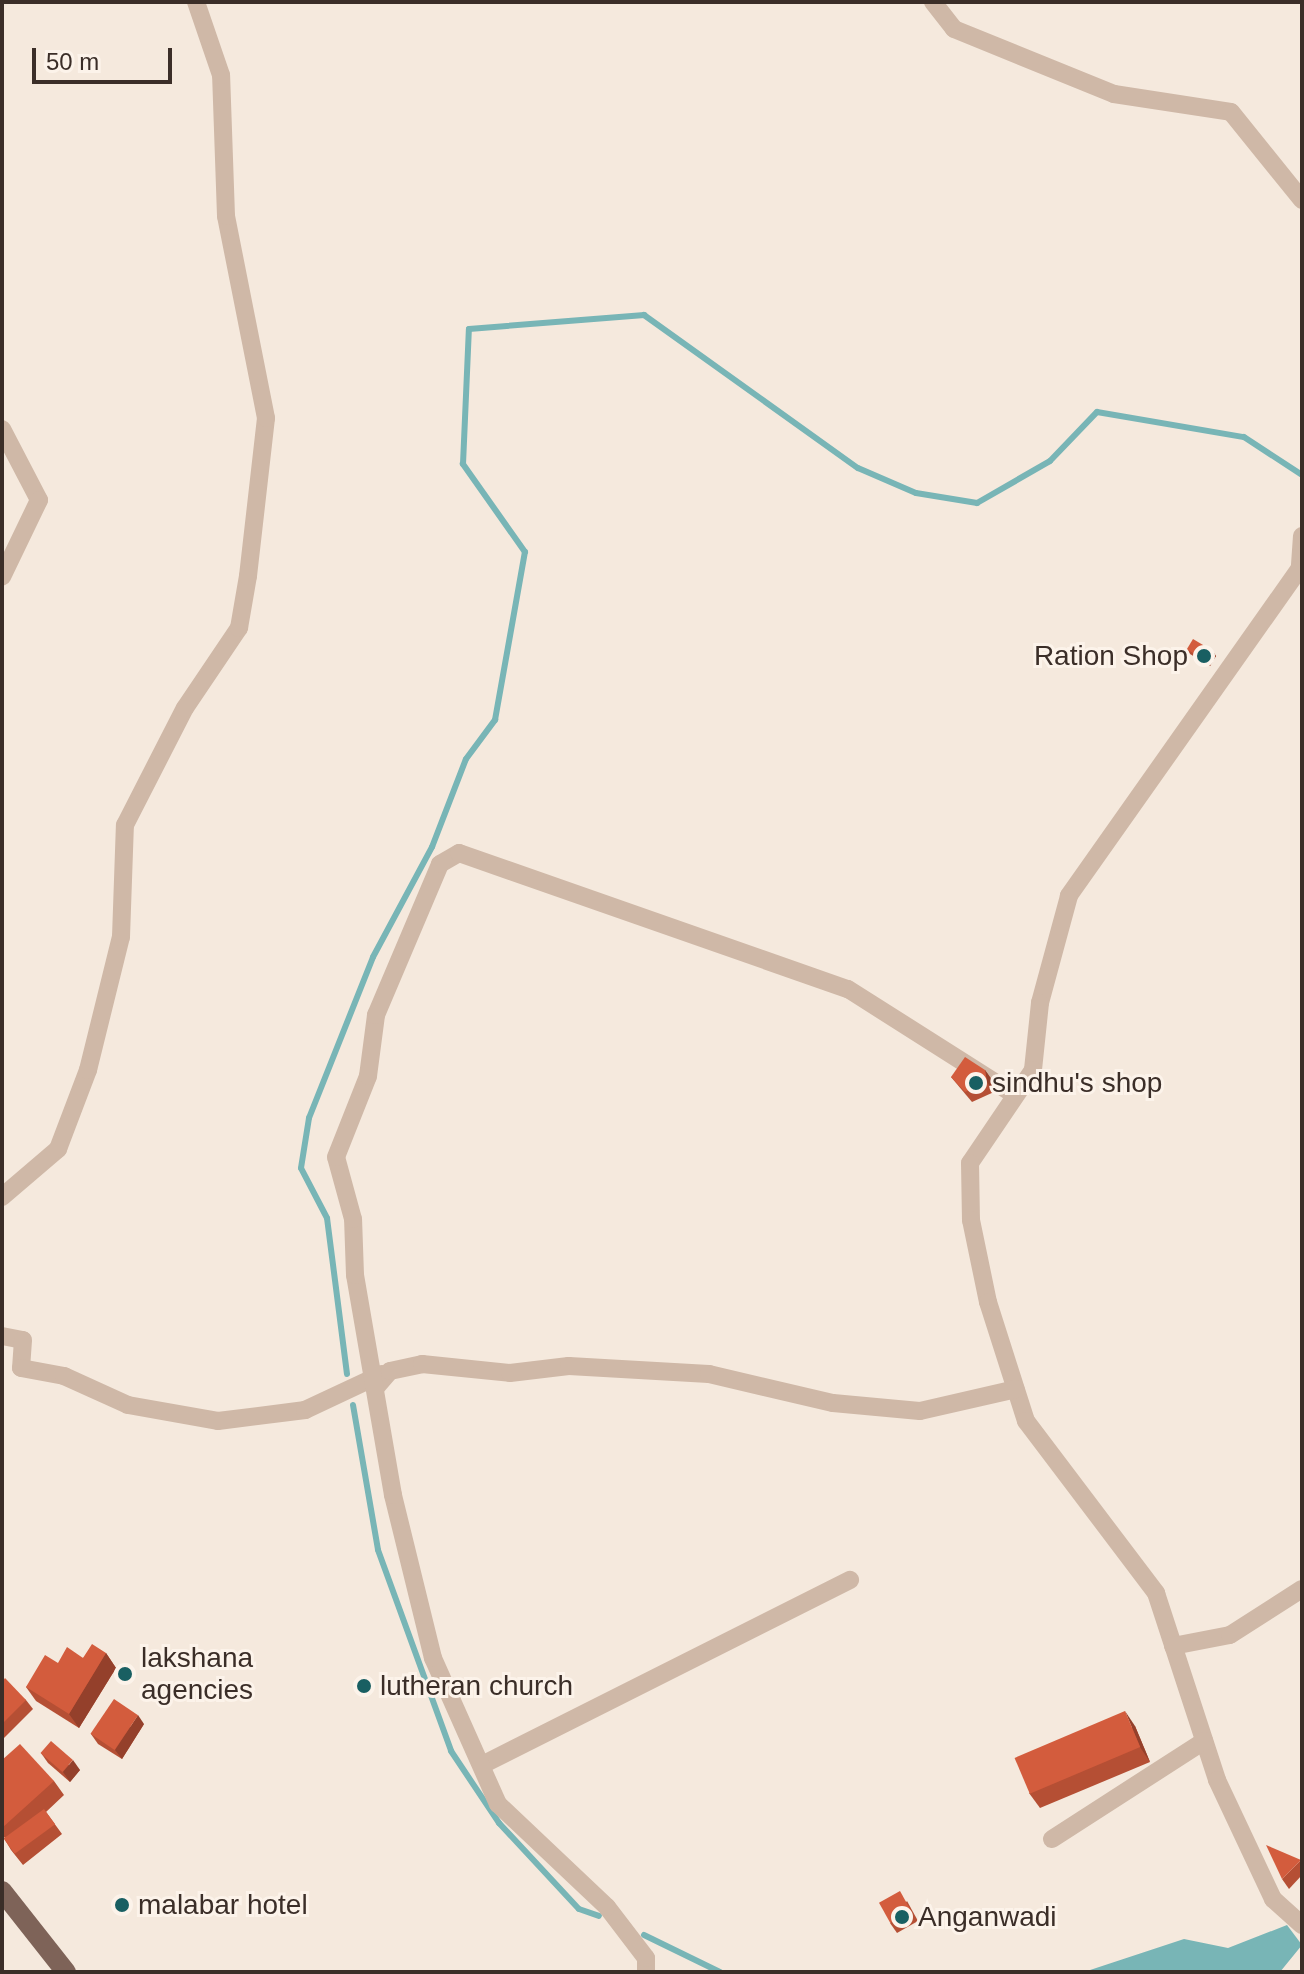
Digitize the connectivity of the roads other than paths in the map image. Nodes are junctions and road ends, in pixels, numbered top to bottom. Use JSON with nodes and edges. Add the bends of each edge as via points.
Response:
{"nodes":[{"id":1,"x":196,"y":2,"type":"edge"},
{"id":2,"x":933,"y":2,"type":"edge"},
{"id":3,"x":1302,"y":200,"type":"edge"},
{"id":4,"x":2,"y":429,"type":"edge"},
{"id":5,"x":1302,"y":536,"type":"edge"},
{"id":6,"x":2,"y":577,"type":"edge"},
{"id":7,"x":1015,"y":1095,"type":"junction"},
{"id":8,"x":2,"y":1197,"type":"edge"},
{"id":9,"x":2,"y":1336,"type":"edge"},
{"id":10,"x":21,"y":1368,"type":"junction"},
{"id":11,"x":2,"y":1375,"type":"edge"},
{"id":12,"x":380,"y":1378,"type":"junction"},
{"id":13,"x":1016,"y":1389,"type":"junction"},
{"id":14,"x":850,"y":1580,"type":"dead end"},
{"id":15,"x":1302,"y":1589,"type":"edge"},
{"id":16,"x":1173,"y":1646,"type":"junction"},
{"id":17,"x":1204,"y":1741,"type":"junction"},
{"id":18,"x":482,"y":1765,"type":"junction"},
{"id":19,"x":1052,"y":1839,"type":"dead end"},
{"id":20,"x":2,"y":1891,"type":"edge"},
{"id":21,"x":1302,"y":1925,"type":"edge"},
{"id":22,"x":66,"y":1972,"type":"edge"},
{"id":23,"x":646,"y":1972,"type":"edge"}],
"edges":[{"from":1,"to":8,"type":"street","via":[[221,75],[226,216],[266,418],[239,628],[185,708],[125,825],[121,937],[58,1149]]},
{"from":2,"to":3,"type":"street","via":[[954,29],[1114,94],[1231,112]]},
{"from":4,"to":6,"type":"street","via":[[39,500]]},
{"from":5,"to":7,"type":"street","via":[[1300,568],[1069,896],[1040,1003],[1033,1070]]},
{"from":7,"to":12,"type":"street","via":[[848,989],[459,853],[440,864],[376,1015],[368,1076],[336,1157],[353,1219]]},
{"from":7,"to":13,"type":"street","via":[[970,1163],[971,1220]]},
{"from":9,"to":10,"type":"street","via":[[23,1340]]},
{"from":10,"to":11,"type":"street"},
{"from":10,"to":12,"type":"street","via":[[64,1376],[128,1405],[218,1421],[305,1410]]},
{"from":12,"to":13,"type":"street","via":[[422,1364],[510,1373],[569,1366],[709,1374],[833,1403],[920,1411]]},
{"from":12,"to":18,"type":"street","via":[[393,1495],[433,1658]]},
{"from":13,"to":16,"type":"street","via":[[1026,1421],[1156,1593]]},
{"from":14,"to":18,"type":"street"},
{"from":15,"to":16,"type":"street","via":[[1230,1635]]},
{"from":16,"to":17,"type":"street"},
{"from":17,"to":19,"type":"street"},
{"from":17,"to":21,"type":"street","via":[[1273,1899]]},
{"from":18,"to":23,"type":"street","via":[[498,1804],[607,1907],[646,1958]]},
{"from":20,"to":22,"type":"main road"}]}
